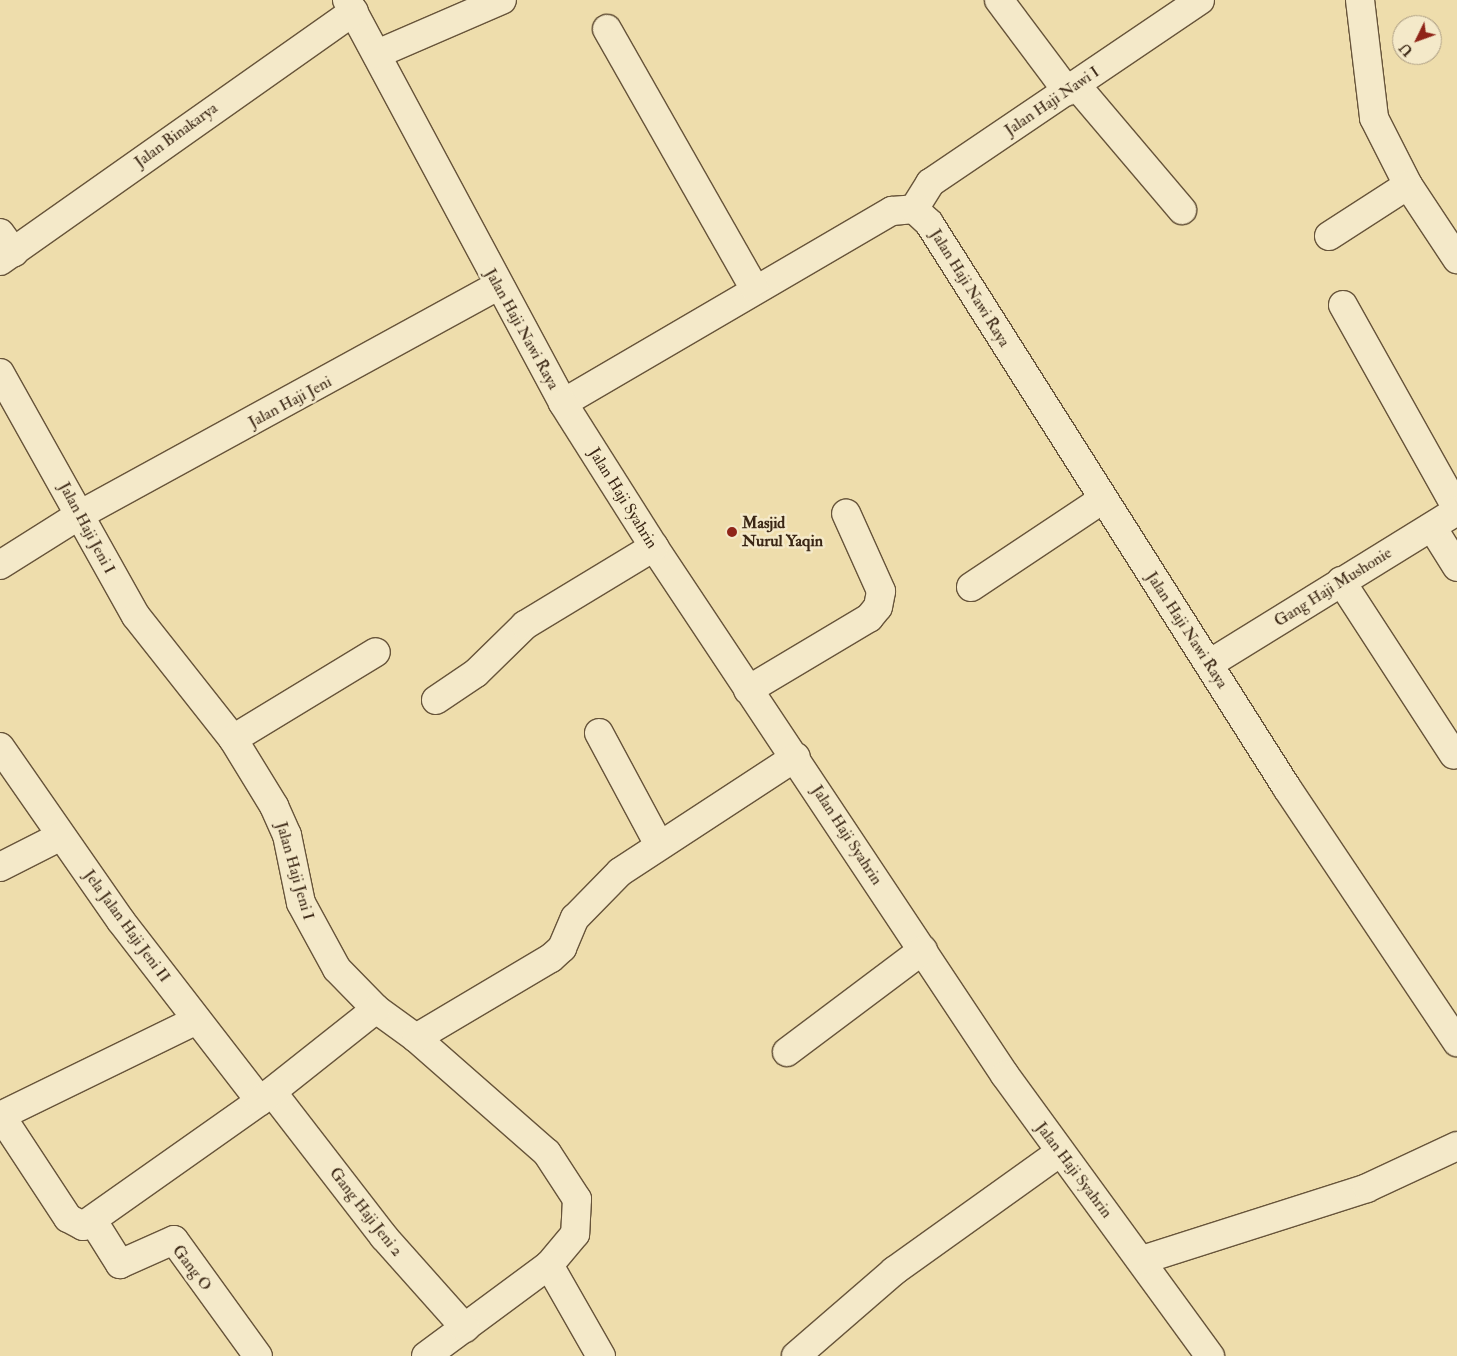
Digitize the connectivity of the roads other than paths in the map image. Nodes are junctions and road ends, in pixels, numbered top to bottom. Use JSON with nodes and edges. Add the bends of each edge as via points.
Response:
{"nodes":[{"id":1,"x":502,"y":0,"type":"edge"},
{"id":2,"x":999,"y":0,"type":"edge"},
{"id":3,"x":1200,"y":0,"type":"edge"},
{"id":4,"x":1360,"y":0,"type":"edge"},
{"id":5,"x":351,"y":6,"type":"edge"},
{"id":6,"x":607,"y":29,"type":"dead end"},
{"id":7,"x":376,"y":54,"type":"junction"},
{"id":8,"x":1072,"y":88,"type":"junction"},
{"id":9,"x":1408,"y":185,"type":"junction"},
{"id":10,"x":914,"y":209,"type":"junction"},
{"id":11,"x":1182,"y":210,"type":"dead end"},
{"id":12,"x":1329,"y":236,"type":"dead end"},
{"id":13,"x":5,"y":249,"type":"edge"},
{"id":14,"x":1457,"y":259,"type":"edge"},
{"id":15,"x":497,"y":286,"type":"junction"},
{"id":16,"x":754,"y":288,"type":"junction"},
{"id":17,"x":1343,"y":305,"type":"dead end"},
{"id":18,"x":0,"y":373,"type":"edge"},
{"id":19,"x":563,"y":403,"type":"junction"},
{"id":20,"x":1103,"y":499,"type":"junction"},
{"id":21,"x":1457,"y":510,"type":"edge"},
{"id":22,"x":846,"y":513,"type":"dead end"},
{"id":23,"x":81,"y":514,"type":"junction"},
{"id":24,"x":1432,"y":527,"type":"junction"},
{"id":25,"x":654,"y":547,"type":"junction"},
{"id":26,"x":0,"y":565,"type":"edge"},
{"id":27,"x":1457,"y":567,"type":"edge"},
{"id":28,"x":1342,"y":581,"type":"junction"},
{"id":29,"x":971,"y":587,"type":"dead end"},
{"id":30,"x":376,"y":652,"type":"dead end"},
{"id":31,"x":1209,"y":664,"type":"junction"},
{"id":32,"x":748,"y":690,"type":"junction"},
{"id":33,"x":436,"y":700,"type":"dead end"},
{"id":34,"x":599,"y":733,"type":"dead end"},
{"id":35,"x":233,"y":739,"type":"junction"},
{"id":36,"x":0,"y":747,"type":"edge"},
{"id":37,"x":1454,"y":755,"type":"dead end"},
{"id":38,"x":796,"y":757,"type":"junction"},
{"id":39,"x":61,"y":836,"type":"junction"},
{"id":40,"x":658,"y":843,"type":"junction"},
{"id":41,"x":0,"y":866,"type":"edge"},
{"id":42,"x":923,"y":950,"type":"junction"},
{"id":43,"x":376,"y":1009,"type":"junction"},
{"id":44,"x":197,"y":1020,"type":"junction"},
{"id":45,"x":416,"y":1038,"type":"junction"},
{"id":46,"x":1457,"y":1042,"type":"edge"},
{"id":47,"x":787,"y":1052,"type":"dead end"},
{"id":48,"x":266,"y":1096,"type":"junction"},
{"id":49,"x":0,"y":1116,"type":"edge"},
{"id":50,"x":1457,"y":1146,"type":"edge"},
{"id":51,"x":1060,"y":1152,"type":"junction"},
{"id":52,"x":93,"y":1221,"type":"junction"},
{"id":53,"x":558,"y":1255,"type":"junction"},
{"id":54,"x":1142,"y":1260,"type":"junction"},
{"id":55,"x":464,"y":1328,"type":"junction"},
{"id":56,"x":258,"y":1356,"type":"edge"},
{"id":57,"x":426,"y":1356,"type":"edge"},
{"id":58,"x":601,"y":1356,"type":"edge"},
{"id":59,"x":796,"y":1356,"type":"edge"},
{"id":60,"x":1210,"y":1356,"type":"edge"}],
"edges":[{"from":1,"to":7,"type":"street"},
{"from":2,"to":8,"type":"street"},
{"from":3,"to":8,"type":"street","name":"Jalan Haji Nawi I"},
{"from":4,"to":9,"type":"street","via":[[1370,105]]},
{"from":5,"to":7,"type":"street","name":"Jalan Haji Nawi Raya"},
{"from":5,"to":13,"type":"street","name":"Jalan Binakarya"},
{"from":6,"to":16,"type":"street"},
{"from":7,"to":15,"type":"street","name":"Jalan Haji Nawi Raya"},
{"from":8,"to":10,"type":"street","name":"Jalan Haji Nawi I","via":[[930,183]]},
{"from":8,"to":11,"type":"street"},
{"from":9,"to":12,"type":"street"},
{"from":9,"to":14,"type":"street"},
{"from":10,"to":16,"type":"street","name":"Jalan Haji Nawi Raya","via":[[892,211]]},
{"from":10,"to":20,"type":"street","name":"Jalan Haji Nawi Raya","via":[[929,223]]},
{"from":15,"to":19,"type":"street","name":"Jalan Haji Nawi Raya"},
{"from":15,"to":23,"type":"street","name":"Jalan Haji Jeni"},
{"from":16,"to":19,"type":"street","name":"Jalan Haji Nawi Raya"},
{"from":17,"to":21,"type":"street"},
{"from":18,"to":23,"type":"street","name":"Jalan Haji Jeni I"},
{"from":19,"to":25,"type":"street","name":"Jalan Haji Syahrin"},
{"from":20,"to":29,"type":"street"},
{"from":20,"to":31,"type":"street","name":"Jalan Haji Nawi Raya"},
{"from":21,"to":24,"type":"street","name":"Gang Haji Mushonie"},
{"from":22,"to":32,"type":"street","via":[[881,591],[878,607],[869,618]]},
{"from":23,"to":26,"type":"street"},
{"from":23,"to":35,"type":"street","name":"Jalan Haji Jeni I","via":[[144,629]]},
{"from":24,"to":27,"type":"street"},
{"from":24,"to":28,"type":"street","name":"Gang Haji Mushonie"},
{"from":25,"to":32,"type":"street","name":"Jalan Haji Syahrin"},
{"from":25,"to":33,"type":"street","via":[[525,624],[476,673]]},
{"from":28,"to":31,"type":"street","name":"Gang Haji Mushonie"},
{"from":28,"to":37,"type":"street"},
{"from":30,"to":35,"type":"street"},
{"from":31,"to":46,"type":"street","name":"Jalan Haji Nawi Raya"},
{"from":32,"to":38,"type":"street","name":"Jalan Haji Syahrin"},
{"from":34,"to":40,"type":"street"},
{"from":35,"to":43,"type":"street","name":"Jalan Haji Jeni I","via":[[281,820],[301,904],[317,938],[336,969]]},
{"from":36,"to":39,"type":"street","name":"Jela Jalan Haji Jeni II"},
{"from":38,"to":40,"type":"street"},
{"from":38,"to":42,"type":"street","name":"Jalan Haji Syahrin"},
{"from":39,"to":41,"type":"street"},
{"from":39,"to":44,"type":"street","name":"Jela Jalan Haji Jeni II"},
{"from":40,"to":45,"type":"street","via":[[592,897],[575,918],[562,948],[551,958]]},
{"from":42,"to":47,"type":"street"},
{"from":42,"to":51,"type":"street","name":"Jalan Haji Syahrin"},
{"from":43,"to":45,"type":"street","name":"Jalan Haji Jeni I"},
{"from":43,"to":48,"type":"street"},
{"from":44,"to":48,"type":"street","name":"Jela Jalan Haji Jeni II"},
{"from":44,"to":49,"type":"street"},
{"from":45,"to":53,"type":"street","name":"Jalan Haji Jeni I","via":[[547,1153],[565,1174],[578,1199],[574,1234]]},
{"from":48,"to":52,"type":"street"},
{"from":48,"to":55,"type":"street","name":"Gang Haji Jeni 2"},
{"from":49,"to":52,"type":"street","via":[[68,1218],[78,1226]]},
{"from":50,"to":54,"type":"street","via":[[1367,1188]]},
{"from":51,"to":54,"type":"street","name":"Jalan Haji Syahrin"},
{"from":51,"to":59,"type":"street","via":[[894,1271]]},
{"from":52,"to":56,"type":"street","name":"Gang O","via":[[120,1264],[174,1240]]},
{"from":53,"to":55,"type":"street"},
{"from":53,"to":58,"type":"street"},
{"from":54,"to":60,"type":"street","name":"Jalan Haji Syahrin"},
{"from":55,"to":57,"type":"street"}]}
